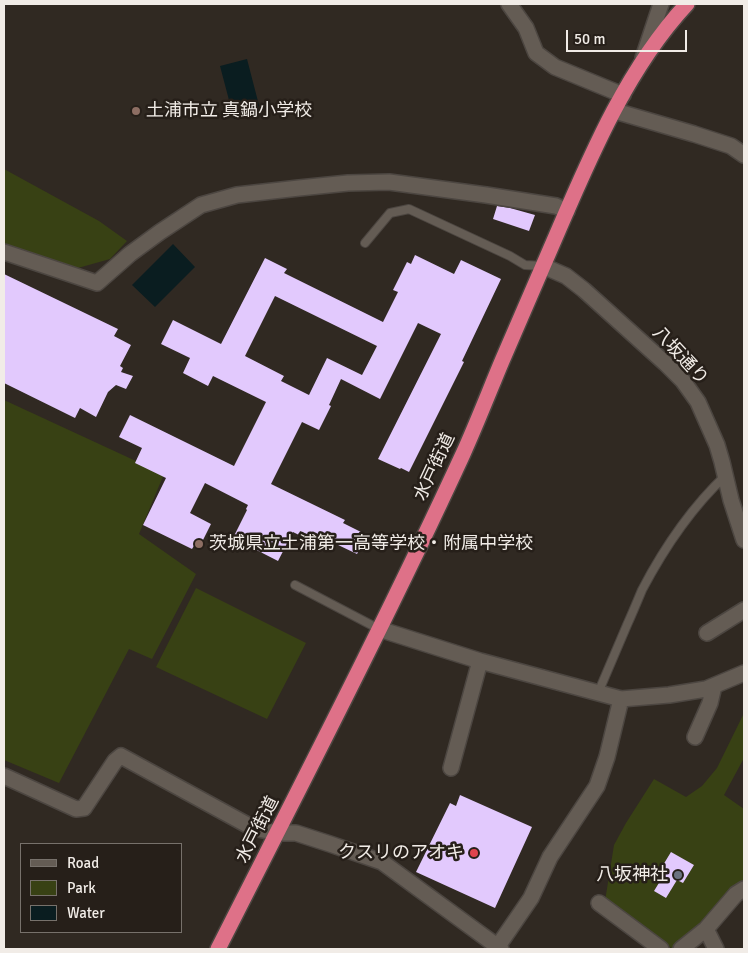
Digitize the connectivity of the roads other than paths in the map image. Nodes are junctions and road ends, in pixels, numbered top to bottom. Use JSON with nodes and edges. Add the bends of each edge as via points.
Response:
{"nodes":[{"id":1,"x":509,"y":4,"type":"edge"},
{"id":2,"x":661,"y":4,"type":"edge"},
{"id":3,"x":687,"y":4,"type":"edge"},
{"id":4,"x":640,"y":67,"type":"junction"},
{"id":5,"x":623,"y":96,"type":"junction"},
{"id":6,"x":615,"y":111,"type":"junction"},
{"id":7,"x":744,"y":156,"type":"edge"},
{"id":8,"x":567,"y":211,"type":"junction"},
{"id":9,"x":365,"y":243,"type":"dead end"},
{"id":10,"x":4,"y":252,"type":"edge"},
{"id":11,"x":543,"y":266,"type":"junction"},
{"id":12,"x":726,"y":475,"type":"junction"},
{"id":13,"x":744,"y":540,"type":"edge"},
{"id":14,"x":295,"y":584,"type":"dead end"},
{"id":15,"x":744,"y":610,"type":"edge"},
{"id":16,"x":379,"y":629,"type":"junction"},
{"id":17,"x":707,"y":633,"type":"dead end"},
{"id":18,"x":480,"y":660,"type":"junction"},
{"id":19,"x":744,"y":673,"type":"edge"},
{"id":20,"x":714,"y":686,"type":"junction"},
{"id":21,"x":598,"y":693,"type":"junction"},
{"id":22,"x":621,"y":699,"type":"junction"},
{"id":23,"x":695,"y":737,"type":"dead end"},
{"id":24,"x":451,"y":768,"type":"dead end"},
{"id":25,"x":4,"y":776,"type":"edge"},
{"id":26,"x":278,"y":833,"type":"junction"},
{"id":27,"x":744,"y":888,"type":"edge"},
{"id":28,"x":598,"y":903,"type":"dead end"},
{"id":29,"x":706,"y":929,"type":"junction"},
{"id":30,"x":218,"y":949,"type":"edge"},
{"id":31,"x":498,"y":949,"type":"edge"},
{"id":32,"x":661,"y":949,"type":"edge"},
{"id":33,"x":681,"y":949,"type":"edge"},
{"id":34,"x":716,"y":949,"type":"edge"}],
"edges":[{"from":1,"to":5,"type":"street","via":[[526,28],[536,53],[555,67]]},
{"from":2,"to":4,"type":"street"},
{"from":3,"to":4,"type":"highway","name":"水戸街道"},
{"from":4,"to":5,"type":"highway","name":"水戸街道"},
{"from":5,"to":6,"type":"highway","name":"水戸街道"},
{"from":6,"to":7,"type":"street","via":[[731,146]]},
{"from":6,"to":8,"type":"highway","name":"水戸街道"},
{"from":8,"to":10,"type":"street","via":[[556,206],[389,182],[348,184],[237,195],[201,204],[97,283]]},
{"from":8,"to":11,"type":"highway","name":"水戸街道"},
{"from":9,"to":11,"type":"lane","via":[[390,213],[409,209],[525,265]]},
{"from":11,"to":12,"type":"street","name":"八坂通り","via":[[566,276],[584,290],[683,381],[702,409]]},
{"from":11,"to":16,"type":"highway","name":"水戸街道","via":[[464,452]]},
{"from":12,"to":13,"type":"street","name":"八坂通り"},
{"from":12,"to":21,"type":"lane","via":[[694,510],[658,562]]},
{"from":14,"to":16,"type":"lane"},
{"from":15,"to":17,"type":"street"},
{"from":16,"to":18,"type":"street"},
{"from":16,"to":26,"type":"highway","name":"水戸街道"},
{"from":18,"to":21,"type":"street"},
{"from":18,"to":24,"type":"street"},
{"from":19,"to":20,"type":"street"},
{"from":20,"to":22,"type":"street","via":[[669,695]]},
{"from":20,"to":23,"type":"street"},
{"from":21,"to":22,"type":"street"},
{"from":22,"to":31,"type":"street","via":[[597,786],[550,857],[531,898]]},
{"from":25,"to":26,"type":"street","via":[[76,810],[84,808],[121,756],[253,828]]},
{"from":26,"to":30,"type":"highway","name":"水戸街道"},
{"from":26,"to":31,"type":"street","via":[[296,834],[382,862]]},
{"from":27,"to":29,"type":"street"},
{"from":28,"to":32,"type":"street"},
{"from":29,"to":33,"type":"street"},
{"from":29,"to":34,"type":"street"}]}
